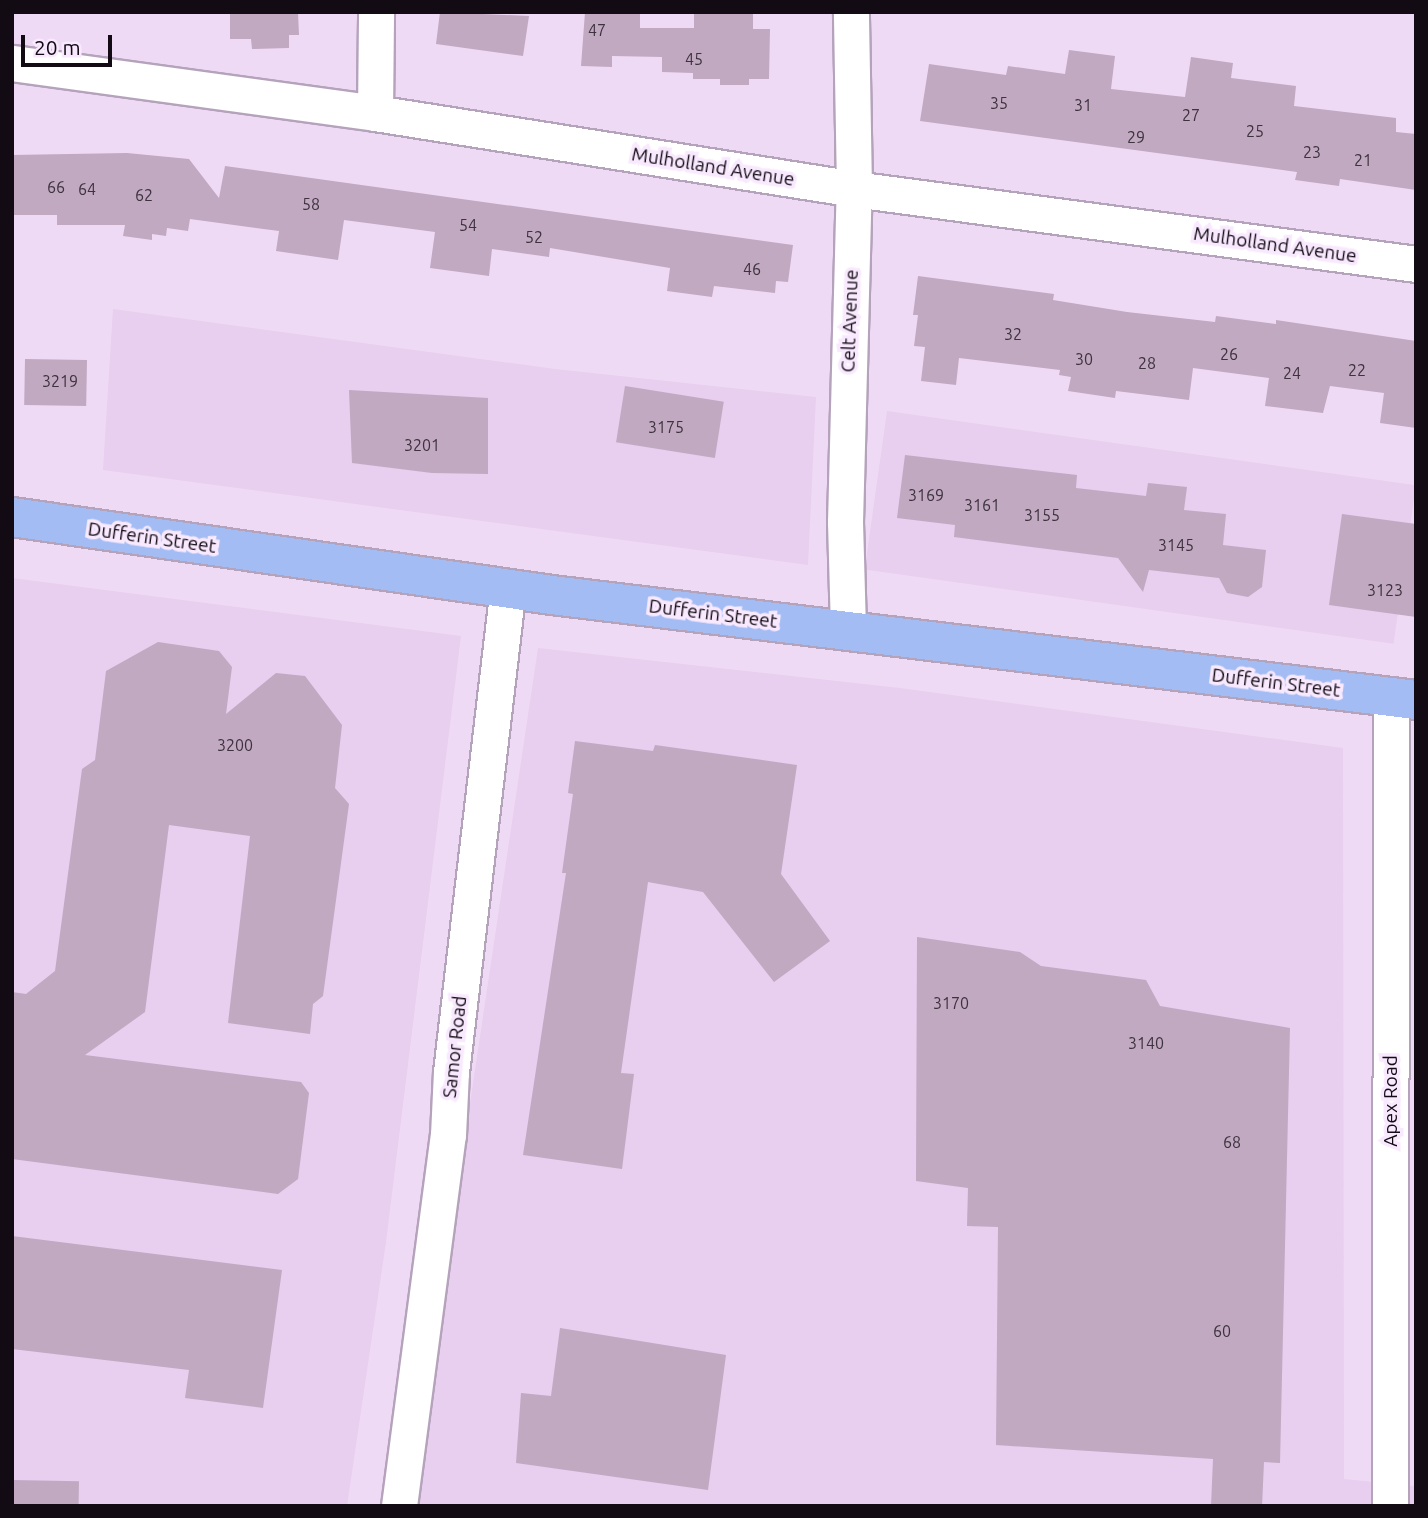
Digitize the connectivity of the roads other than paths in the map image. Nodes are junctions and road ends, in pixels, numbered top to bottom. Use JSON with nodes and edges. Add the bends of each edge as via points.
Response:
{"nodes":[{"id":1,"x":376,"y":12,"type":"edge"},
{"id":2,"x":851,"y":12,"type":"edge"},
{"id":3,"x":12,"y":63,"type":"edge"},
{"id":4,"x":375,"y":113,"type":"junction"},
{"id":5,"x":854,"y":189,"type":"junction"},
{"id":6,"x":1416,"y":264,"type":"edge"},
{"id":7,"x":12,"y":517,"type":"edge"},
{"id":8,"x":508,"y":588,"type":"junction"},
{"id":9,"x":848,"y":629,"type":"junction"},
{"id":10,"x":1404,"y":699,"type":"edge"},
{"id":11,"x":398,"y":1506,"type":"edge"},
{"id":12,"x":1390,"y":1506,"type":"edge"}],
"edges":[{"from":1,"to":4,"type":"street"},
{"from":2,"to":5,"type":"street","name":"Celt Avenue"},
{"from":3,"to":4,"type":"street","name":"Mulholland Avenue"},
{"from":4,"to":5,"type":"street","name":"Mulholland Avenue"},
{"from":5,"to":6,"type":"street","name":"Mulholland Avenue"},
{"from":5,"to":9,"type":"street","name":"Celt Avenue","via":[[845,522]]},
{"from":7,"to":8,"type":"main road","name":"Dufferin Street"},
{"from":8,"to":9,"type":"main road","name":"Dufferin Street"},
{"from":8,"to":11,"type":"street","name":"Samor Road","via":[[451,1072],[448,1135]]},
{"from":9,"to":10,"type":"main road","name":"Dufferin Street"},
{"from":10,"to":12,"type":"street","name":"Apex Road"}]}
